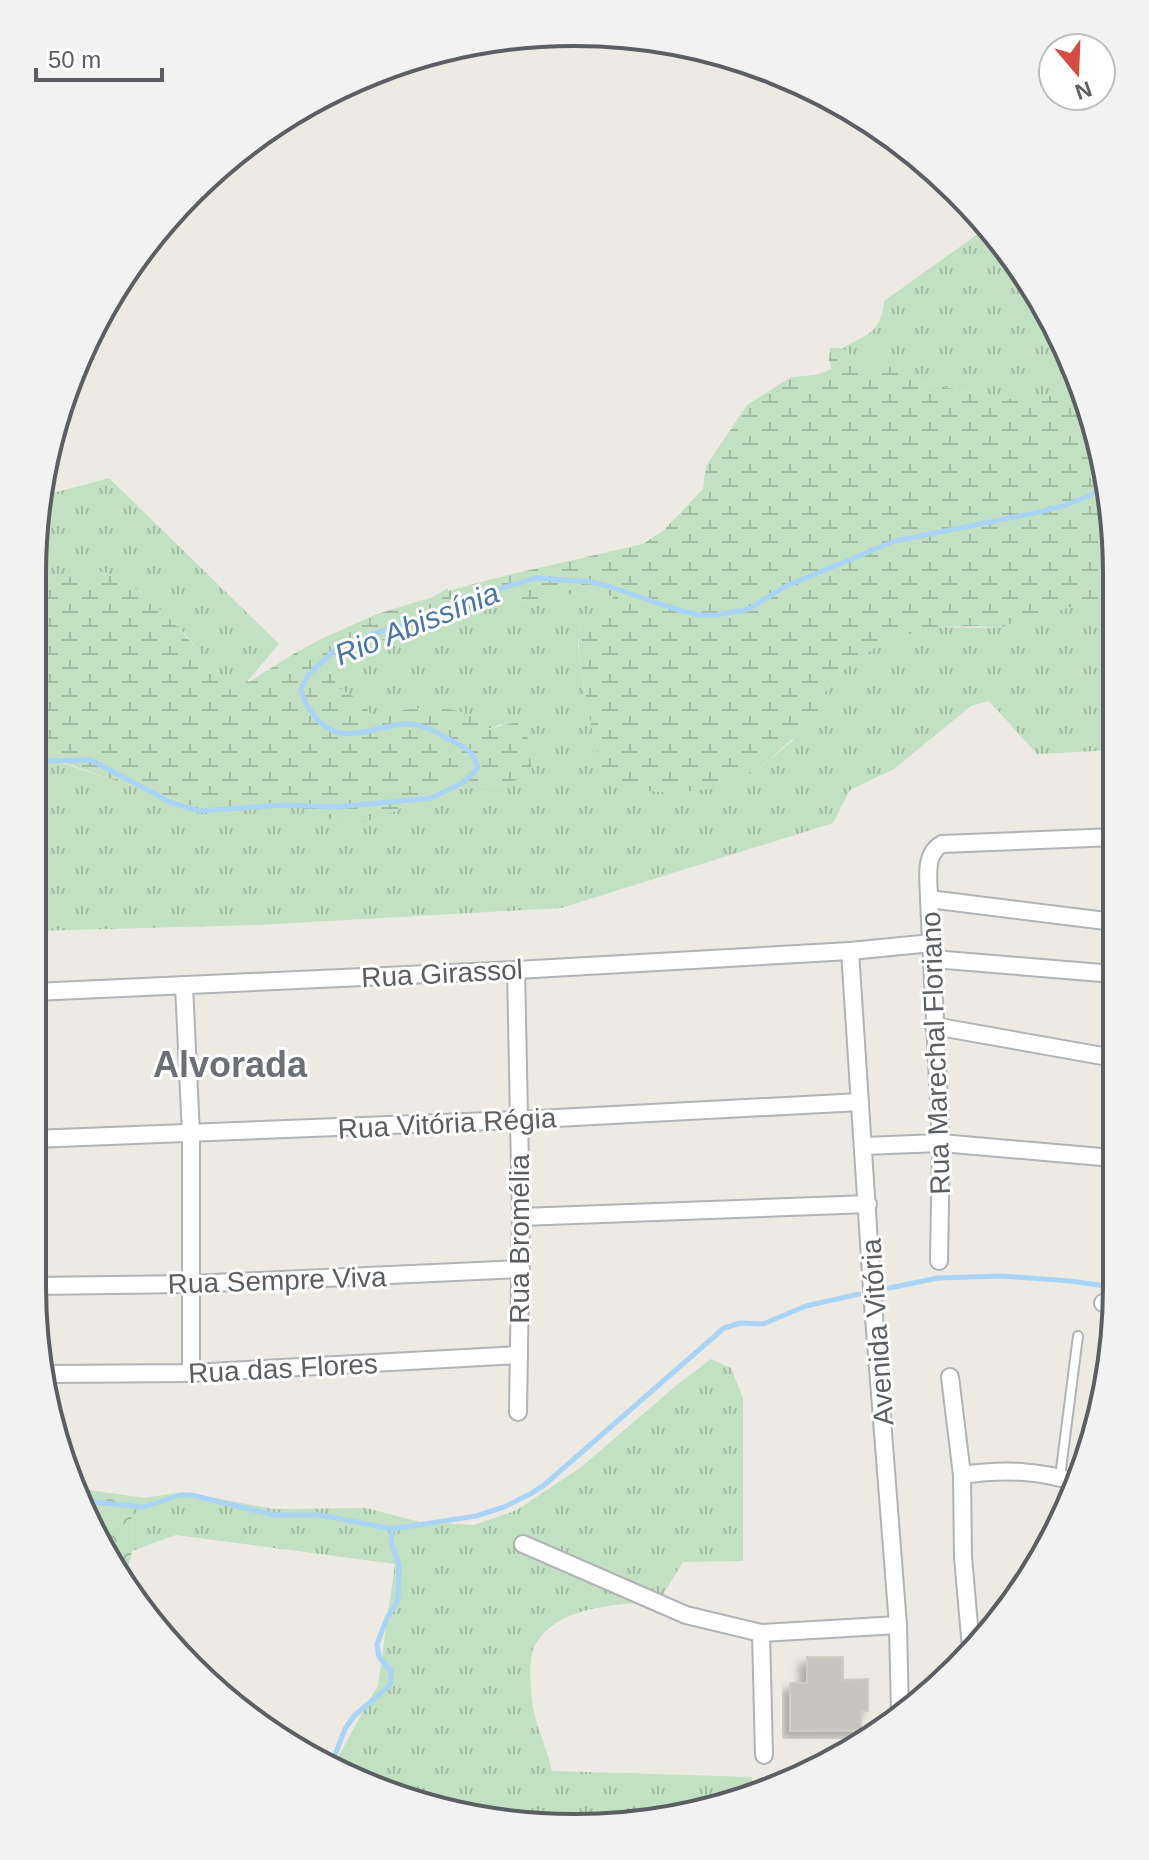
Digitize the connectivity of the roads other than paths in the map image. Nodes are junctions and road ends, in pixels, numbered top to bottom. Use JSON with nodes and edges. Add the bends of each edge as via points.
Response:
{"nodes":[{"id":1,"x":1103,"y":837,"type":"edge"},
{"id":2,"x":929,"y":899,"type":"junction"},
{"id":3,"x":1103,"y":921,"type":"edge"},
{"id":4,"x":850,"y":951,"type":"junction"},
{"id":5,"x":933,"y":951,"type":"junction"},
{"id":6,"x":516,"y":970,"type":"junction"},
{"id":7,"x":1103,"y":973,"type":"edge"},
{"id":8,"x":184,"y":985,"type":"junction"},
{"id":9,"x":46,"y":991,"type":"edge"},
{"id":10,"x":934,"y":1026,"type":"junction"},
{"id":11,"x":1103,"y":1056,"type":"edge"},
{"id":12,"x":860,"y":1102,"type":"junction"},
{"id":13,"x":519,"y":1120,"type":"junction"},
{"id":14,"x":191,"y":1134,"type":"junction"},
{"id":15,"x":46,"y":1139,"type":"edge"},
{"id":16,"x":941,"y":1143,"type":"junction"},
{"id":17,"x":863,"y":1146,"type":"junction"},
{"id":18,"x":1103,"y":1157,"type":"edge"},
{"id":19,"x":868,"y":1204,"type":"junction"},
{"id":20,"x":521,"y":1217,"type":"junction"},
{"id":21,"x":939,"y":1261,"type":"dead end"},
{"id":22,"x":521,"y":1269,"type":"junction"},
{"id":23,"x":191,"y":1284,"type":"junction"},
{"id":24,"x":46,"y":1286,"type":"edge"},
{"id":25,"x":1078,"y":1336,"type":"dead end"},
{"id":26,"x":519,"y":1355,"type":"junction"},
{"id":27,"x":191,"y":1373,"type":"junction"},
{"id":28,"x":54,"y":1374,"type":"edge"},
{"id":29,"x":950,"y":1377,"type":"dead end"},
{"id":30,"x":518,"y":1412,"type":"dead end"},
{"id":31,"x":962,"y":1475,"type":"junction"},
{"id":32,"x":1060,"y":1477,"type":"junction"},
{"id":33,"x":1066,"y":1479,"type":"edge"},
{"id":34,"x":523,"y":1544,"type":"dead end"},
{"id":35,"x":898,"y":1625,"type":"junction"},
{"id":36,"x":761,"y":1633,"type":"junction"},
{"id":37,"x":970,"y":1636,"type":"edge"},
{"id":38,"x":900,"y":1702,"type":"edge"},
{"id":39,"x":764,"y":1755,"type":"dead end"}],
"edges":[{"from":1,"to":2,"type":"street","name":"Rua Marechal Floriano","via":[[942,844],[929,861]]},
{"from":2,"to":3,"type":"street"},
{"from":2,"to":5,"type":"street","name":"Rua Marechal Floriano"},
{"from":4,"to":5,"type":"street","name":"Rua Girassol"},
{"from":4,"to":6,"type":"street","name":"Rua Girassol"},
{"from":4,"to":12,"type":"street","name":"Avenida Vitória"},
{"from":5,"to":7,"type":"street","name":"Rua Girassol"},
{"from":5,"to":10,"type":"street","name":"Rua Marechal Floriano"},
{"from":6,"to":8,"type":"street","name":"Rua Girassol"},
{"from":6,"to":13,"type":"street","name":"Rua Bromélia"},
{"from":8,"to":9,"type":"street","name":"Rua Girassol"},
{"from":8,"to":14,"type":"street"},
{"from":10,"to":11,"type":"street"},
{"from":10,"to":16,"type":"street","name":"Rua Marechal Floriano"},
{"from":12,"to":13,"type":"street","name":"Rua Vitória Régia"},
{"from":12,"to":17,"type":"street","name":"Avenida Vitória"},
{"from":13,"to":14,"type":"street","name":"Rua Vitória Régia"},
{"from":13,"to":20,"type":"street","name":"Rua Bromélia"},
{"from":14,"to":15,"type":"street","name":"Rua Vitória Régia"},
{"from":14,"to":23,"type":"street"},
{"from":16,"to":17,"type":"street"},
{"from":16,"to":18,"type":"street"},
{"from":16,"to":21,"type":"street","name":"Rua Marechal Floriano"},
{"from":17,"to":19,"type":"street","name":"Avenida Vitória"},
{"from":19,"to":20,"type":"street"},
{"from":19,"to":35,"type":"street","name":"Avenida Vitória"},
{"from":20,"to":22,"type":"street","name":"Rua Bromélia"},
{"from":22,"to":23,"type":"street","name":"Rua Sempre Viva"},
{"from":22,"to":26,"type":"street","name":"Rua Bromélia"},
{"from":23,"to":24,"type":"street","name":"Rua Sempre Viva"},
{"from":23,"to":27,"type":"street"},
{"from":25,"to":32,"type":"lane"},
{"from":26,"to":27,"type":"street","name":"Rua das Flores"},
{"from":26,"to":30,"type":"street","name":"Rua Bromélia"},
{"from":27,"to":28,"type":"street","name":"Rua das Flores"},
{"from":29,"to":31,"type":"street"},
{"from":31,"to":32,"type":"street","via":[[1021,1471]]},
{"from":31,"to":37,"type":"street"},
{"from":32,"to":33,"type":"street"},
{"from":34,"to":36,"type":"street","via":[[686,1615]]},
{"from":35,"to":36,"type":"street"},
{"from":35,"to":38,"type":"street","name":"Avenida Vitória"},
{"from":36,"to":39,"type":"street"}]}
